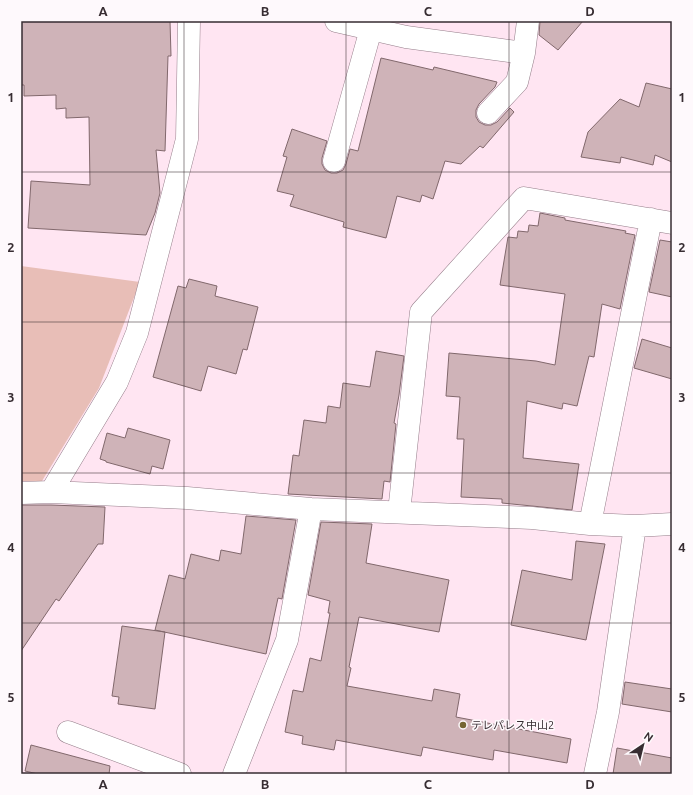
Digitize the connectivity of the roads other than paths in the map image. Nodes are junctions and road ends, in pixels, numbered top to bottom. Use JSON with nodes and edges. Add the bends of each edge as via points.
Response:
{"nodes":[{"id":1,"x":189,"y":21,"type":"edge"},
{"id":2,"x":336,"y":21,"type":"edge"},
{"id":3,"x":528,"y":21,"type":"edge"},
{"id":4,"x":371,"y":29,"type":"junction"},
{"id":5,"x":524,"y":53,"type":"junction"},
{"id":6,"x":488,"y":113,"type":"dead end"},
{"id":7,"x":334,"y":161,"type":"dead end"},
{"id":8,"x":651,"y":219,"type":"junction"},
{"id":9,"x":672,"y":223,"type":"edge"},
{"id":10,"x":51,"y":492,"type":"junction"},
{"id":11,"x":21,"y":493,"type":"edge"},
{"id":12,"x":311,"y":509,"type":"junction"},
{"id":13,"x":400,"y":512,"type":"junction"},
{"id":14,"x":590,"y":524,"type":"junction"},
{"id":15,"x":672,"y":524,"type":"edge"},
{"id":16,"x":635,"y":526,"type":"junction"},
{"id":17,"x":68,"y":732,"type":"dead end"},
{"id":18,"x":180,"y":774,"type":"edge"},
{"id":19,"x":234,"y":774,"type":"edge"},
{"id":20,"x":595,"y":774,"type":"edge"}],
"edges":[{"from":1,"to":10,"type":"street","via":[[187,139],[137,333],[117,382]]},
{"from":2,"to":4,"type":"street"},
{"from":3,"to":5,"type":"street"},
{"from":4,"to":5,"type":"street","via":[[406,37]]},
{"from":4,"to":7,"type":"street"},
{"from":5,"to":6,"type":"street","via":[[517,82]]},
{"from":8,"to":9,"type":"street"},
{"from":8,"to":13,"type":"street","via":[[524,198],[421,312]]},
{"from":8,"to":14,"type":"street"},
{"from":10,"to":11,"type":"street"},
{"from":10,"to":12,"type":"street","via":[[187,498]]},
{"from":12,"to":13,"type":"street"},
{"from":12,"to":19,"type":"street","via":[[287,640]]},
{"from":13,"to":14,"type":"street","via":[[532,518]]},
{"from":14,"to":16,"type":"street"},
{"from":15,"to":16,"type":"street"},
{"from":16,"to":20,"type":"street","via":[[608,712]]},
{"from":17,"to":18,"type":"street"}]}
